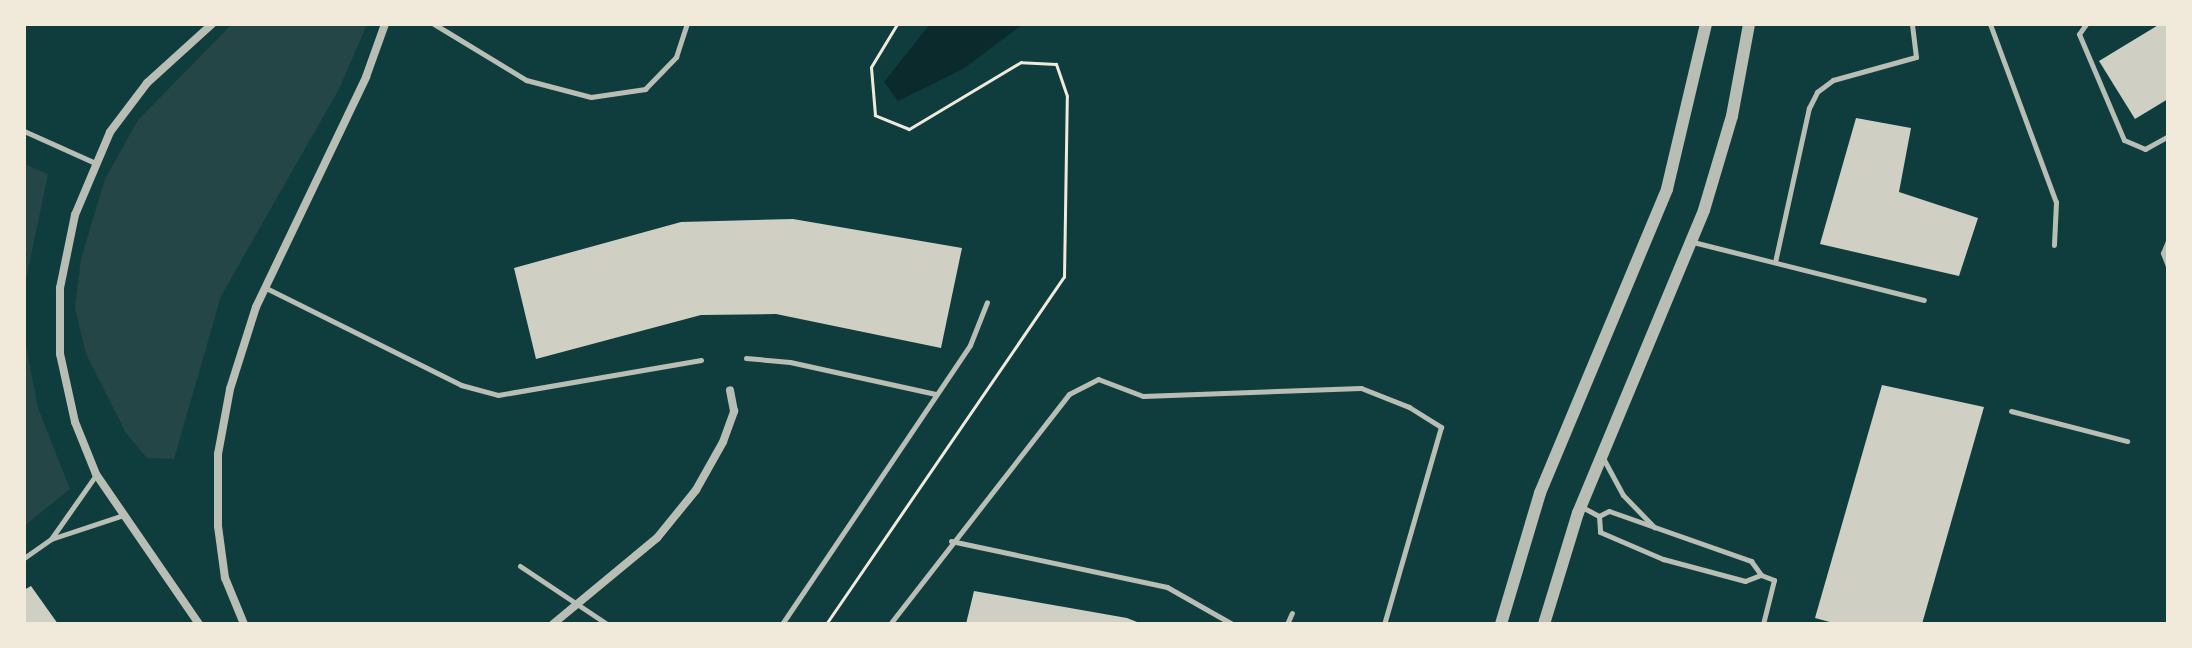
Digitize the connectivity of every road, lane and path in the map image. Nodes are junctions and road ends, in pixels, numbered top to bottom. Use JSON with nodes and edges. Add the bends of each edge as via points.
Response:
{"nodes":[{"id":1,"x":212,"y":24,"type":"edge"},
{"id":2,"x":385,"y":24,"type":"edge"},
{"id":3,"x":434,"y":24,"type":"edge"},
{"id":4,"x":687,"y":24,"type":"edge"},
{"id":5,"x":897,"y":24,"type":"edge"},
{"id":6,"x":1706,"y":24,"type":"edge"},
{"id":7,"x":1749,"y":24,"type":"edge"},
{"id":8,"x":1912,"y":24,"type":"edge"},
{"id":9,"x":1990,"y":24,"type":"edge"},
{"id":10,"x":2086,"y":24,"type":"edge"},
{"id":11,"x":24,"y":131,"type":"edge"},
{"id":12,"x":2168,"y":136,"type":"edge"},
{"id":13,"x":93,"y":162,"type":"junction"},
{"id":14,"x":1692,"y":241,"type":"junction"},
{"id":15,"x":2168,"y":241,"type":"edge"},
{"id":16,"x":2054,"y":245,"type":"dead end"},
{"id":17,"x":1775,"y":262,"type":"junction"},
{"id":18,"x":2168,"y":266,"type":"edge"},
{"id":19,"x":266,"y":288,"type":"junction"},
{"id":20,"x":1924,"y":300,"type":"dead end"},
{"id":21,"x":987,"y":302,"type":"dead end"},
{"id":22,"x":746,"y":358,"type":"dead end"},
{"id":23,"x":701,"y":360,"type":"dead end"},
{"id":24,"x":730,"y":390,"type":"dead end"},
{"id":25,"x":936,"y":394,"type":"junction"},
{"id":26,"x":2011,"y":411,"type":"dead end"},
{"id":27,"x":2127,"y":441,"type":"dead end"},
{"id":28,"x":1602,"y":454,"type":"junction"},
{"id":29,"x":96,"y":474,"type":"junction"},
{"id":30,"x":1581,"y":506,"type":"junction"},
{"id":31,"x":123,"y":515,"type":"junction"},
{"id":32,"x":1599,"y":516,"type":"junction"},
{"id":33,"x":1655,"y":527,"type":"junction"},
{"id":34,"x":51,"y":539,"type":"junction"},
{"id":35,"x":951,"y":541,"type":"junction"},
{"id":36,"x":24,"y":558,"type":"edge"},
{"id":37,"x":520,"y":566,"type":"dead end"},
{"id":38,"x":1761,"y":575,"type":"junction"},
{"id":39,"x":574,"y":602,"type":"junction"},
{"id":40,"x":1292,"y":613,"type":"dead end"},
{"id":41,"x":199,"y":624,"type":"edge"},
{"id":42,"x":244,"y":624,"type":"edge"},
{"id":43,"x":553,"y":624,"type":"edge"},
{"id":44,"x":607,"y":624,"type":"edge"},
{"id":45,"x":782,"y":624,"type":"edge"},
{"id":46,"x":826,"y":624,"type":"edge"},
{"id":47,"x":890,"y":624,"type":"edge"},
{"id":48,"x":1232,"y":624,"type":"edge"},
{"id":49,"x":1287,"y":624,"type":"edge"},
{"id":50,"x":1384,"y":624,"type":"edge"},
{"id":51,"x":1501,"y":624,"type":"edge"},
{"id":52,"x":1544,"y":624,"type":"edge"},
{"id":53,"x":1763,"y":624,"type":"edge"}],
"edges":[{"from":1,"to":13,"type":"street","via":[[147,83]]},
{"from":2,"to":19,"type":"street","via":[[366,77]]},
{"from":3,"to":4,"type":"lane","via":[[526,80],[591,97],[645,89],[676,57]]},
{"from":5,"to":46,"type":"path","via":[[871,67],[875,115],[909,129],[1021,62],[1056,64],[1067,96],[1064,277]]},
{"from":6,"to":51,"type":"street","via":[[1667,189],[1540,493]]},
{"from":7,"to":14,"type":"street","via":[[1732,116]]},
{"from":8,"to":17,"type":"lane","via":[[1916,57],[1833,80],[1817,92]]},
{"from":9,"to":16,"type":"lane","via":[[2056,202]]},
{"from":10,"to":12,"type":"lane","via":[[2079,34],[2124,140],[2145,149]]},
{"from":11,"to":13,"type":"lane"},
{"from":13,"to":29,"type":"street","via":[[60,288],[60,354],[75,422]]},
{"from":14,"to":17,"type":"lane"},
{"from":14,"to":28,"type":"street"},
{"from":15,"to":18,"type":"lane","via":[[2163,253]]},
{"from":17,"to":20,"type":"lane"},
{"from":19,"to":23,"type":"lane","via":[[461,385],[498,395]]},
{"from":19,"to":42,"type":"street","via":[[236,361],[218,454],[221,553]]},
{"from":21,"to":25,"type":"lane","via":[[970,345]]},
{"from":22,"to":25,"type":"lane","via":[[790,362]]},
{"from":24,"to":39,"type":"street","via":[[734,411],[696,490],[657,538]]},
{"from":25,"to":45,"type":"lane"},
{"from":26,"to":27,"type":"lane"},
{"from":28,"to":30,"type":"street"},
{"from":28,"to":33,"type":"lane","via":[[1623,495]]},
{"from":29,"to":31,"type":"street"},
{"from":29,"to":34,"type":"lane"},
{"from":30,"to":32,"type":"lane"},
{"from":30,"to":52,"type":"street"},
{"from":31,"to":34,"type":"lane"},
{"from":31,"to":41,"type":"street"},
{"from":32,"to":33,"type":"lane","via":[[1609,511]]},
{"from":32,"to":38,"type":"lane","via":[[1600,532],[1663,559],[1745,581]]},
{"from":33,"to":38,"type":"lane","via":[[1751,561]]},
{"from":34,"to":36,"type":"lane"},
{"from":35,"to":47,"type":"lane"},
{"from":35,"to":48,"type":"lane","via":[[1156,584],[1199,601]]},
{"from":35,"to":50,"type":"lane","via":[[1081,384],[1098,379],[1143,396],[1361,388],[1441,427]]},
{"from":37,"to":39,"type":"lane"},
{"from":38,"to":53,"type":"lane","via":[[1774,580]]},
{"from":39,"to":43,"type":"street"},
{"from":39,"to":44,"type":"lane"},
{"from":40,"to":49,"type":"lane"}]}
